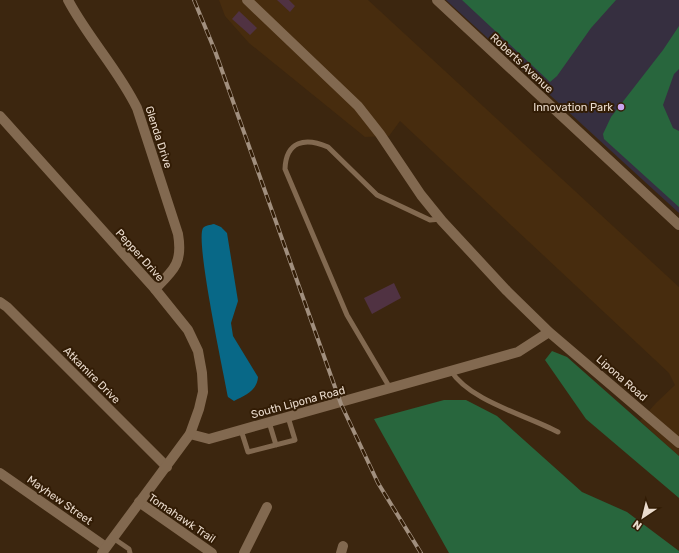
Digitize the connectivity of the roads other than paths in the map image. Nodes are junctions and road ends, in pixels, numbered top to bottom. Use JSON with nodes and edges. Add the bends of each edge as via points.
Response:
{"nodes":[{"id":1,"x":68,"y":0,"type":"edge"},
{"id":2,"x":247,"y":0,"type":"edge"},
{"id":3,"x":437,"y":0,"type":"edge"},
{"id":4,"x":0,"y":116,"type":"edge"},
{"id":5,"x":441,"y":219,"type":"junction"},
{"id":6,"x":679,"y":224,"type":"edge"},
{"id":7,"x":155,"y":289,"type":"junction"},
{"id":8,"x":0,"y":302,"type":"edge"},
{"id":9,"x":549,"y":332,"type":"junction"},
{"id":10,"x":450,"y":371,"type":"junction"},
{"id":11,"x":390,"y":388,"type":"junction"},
{"id":12,"x":288,"y":417,"type":"junction"},
{"id":13,"x":269,"y":422,"type":"junction"},
{"id":14,"x":241,"y":430,"type":"junction"},
{"id":15,"x":558,"y":432,"type":"dead end"},
{"id":16,"x":190,"y":434,"type":"junction"},
{"id":17,"x":679,"y":443,"type":"edge"},
{"id":18,"x":276,"y":445,"type":"junction"},
{"id":19,"x":167,"y":467,"type":"junction"},
{"id":20,"x":0,"y":473,"type":"edge"},
{"id":21,"x":138,"y":502,"type":"junction"},
{"id":22,"x":266,"y":507,"type":"dead end"},
{"id":23,"x":113,"y":538,"type":"junction"},
{"id":24,"x":104,"y":550,"type":"edge"},
{"id":25,"x":130,"y":553,"type":"edge"},
{"id":26,"x":212,"y":553,"type":"edge"},
{"id":27,"x":244,"y":553,"type":"edge"}],
"edges":[{"from":1,"to":7,"type":"street","name":"Glenda Drive","via":[[90,37],[128,89],[137,108],[178,234],[180,259]]},
{"from":2,"to":5,"type":"street","name":"Lipona Road","via":[[358,106]]},
{"from":3,"to":6,"type":"street","name":"Roberts Avenue"},
{"from":4,"to":7,"type":"street","name":"Pepper Drive"},
{"from":5,"to":9,"type":"street","name":"Lipona Road","via":[[507,291]]},
{"from":5,"to":11,"type":"lane","via":[[430,220],[377,195],[368,184],[321,144],[305,141],[298,143],[285,159],[285,169],[347,315]]},
{"from":7,"to":16,"type":"street","name":"Pepper Drive","via":[[188,330],[198,351],[203,392]]},
{"from":8,"to":19,"type":"street","name":"Atkamire Drive"},
{"from":9,"to":10,"type":"street","name":"South Lipona Road","via":[[518,352]]},
{"from":9,"to":17,"type":"street","name":"Lipona Road"},
{"from":10,"to":11,"type":"street","name":"South Lipona Road"},
{"from":10,"to":15,"type":"lane","via":[[463,386],[473,392]]},
{"from":11,"to":12,"type":"street","name":"South Lipona Road"},
{"from":12,"to":13,"type":"street","name":"South Lipona Road"},
{"from":12,"to":18,"type":"lane","via":[[295,440]]},
{"from":13,"to":14,"type":"street","name":"South Lipona Road"},
{"from":13,"to":18,"type":"lane"},
{"from":14,"to":16,"type":"street","name":"South Lipona Road","via":[[209,439]]},
{"from":14,"to":18,"type":"lane","via":[[248,452]]},
{"from":16,"to":19,"type":"street"},
{"from":19,"to":21,"type":"street"},
{"from":20,"to":24,"type":"street","name":"Mayhew Street"},
{"from":21,"to":23,"type":"street"},
{"from":21,"to":26,"type":"street","name":"Tomahawk Trail"},
{"from":22,"to":27,"type":"street"},
{"from":23,"to":24,"type":"street"},
{"from":23,"to":25,"type":"lane","via":[[129,549]]}]}
